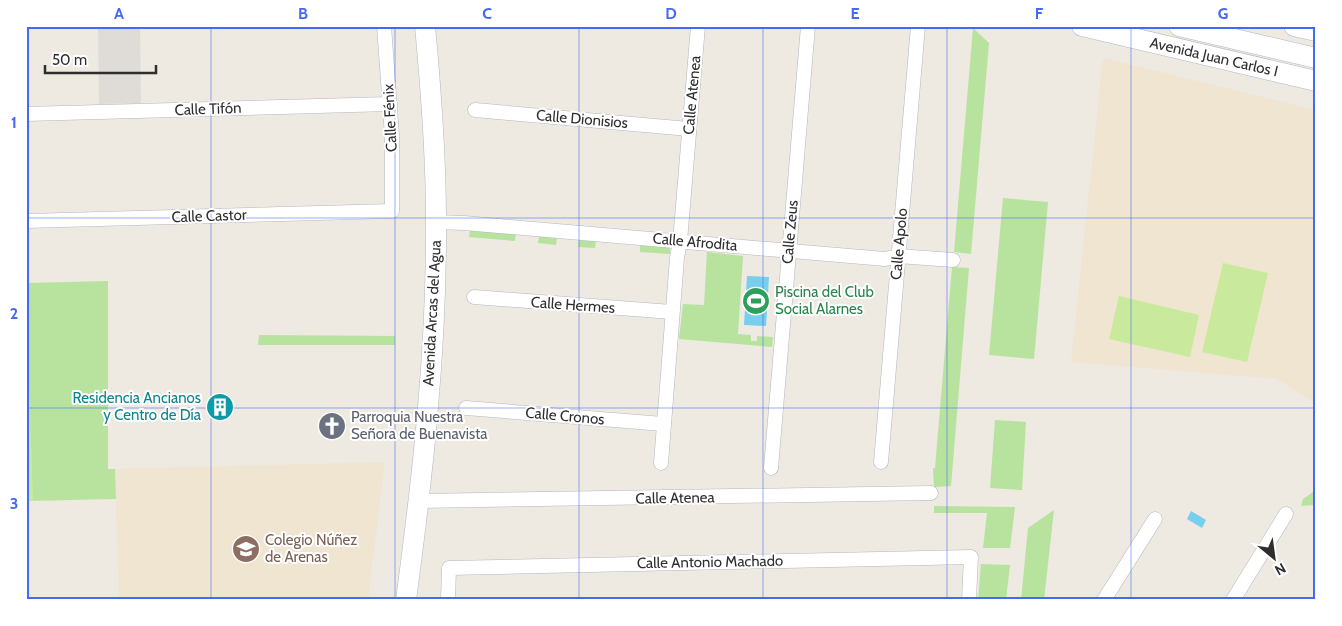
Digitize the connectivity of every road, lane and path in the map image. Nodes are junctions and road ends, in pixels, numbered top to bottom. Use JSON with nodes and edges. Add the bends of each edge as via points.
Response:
{"nodes":[{"id":1,"x":384,"y":26,"type":"edge"},
{"id":2,"x":425,"y":26,"type":"edge"},
{"id":3,"x":698,"y":26,"type":"edge"},
{"id":4,"x":808,"y":26,"type":"edge"},
{"id":5,"x":918,"y":26,"type":"edge"},
{"id":6,"x":1082,"y":26,"type":"edge"},
{"id":7,"x":1179,"y":26,"type":"edge"},
{"id":8,"x":1295,"y":26,"type":"edge"},
{"id":9,"x":1316,"y":31,"type":"edge"},
{"id":10,"x":1316,"y":58,"type":"edge"},
{"id":11,"x":1316,"y":81,"type":"edge"},
{"id":12,"x":390,"y":104,"type":"junction"},
{"id":13,"x":475,"y":110,"type":"dead end"},
{"id":14,"x":26,"y":114,"type":"edge"},
{"id":15,"x":689,"y":129,"type":"junction"},
{"id":16,"x":392,"y":211,"type":"joint"},
{"id":17,"x":26,"y":221,"type":"edge"},
{"id":18,"x":436,"y":222,"type":"junction"},
{"id":19,"x":680,"y":241,"type":"junction"},
{"id":20,"x":789,"y":250,"type":"junction"},
{"id":21,"x":898,"y":256,"type":"junction"},
{"id":22,"x":953,"y":260,"type":"dead end"},
{"id":23,"x":474,"y":297,"type":"dead end"},
{"id":24,"x":672,"y":312,"type":"junction"},
{"id":25,"x":466,"y":408,"type":"dead end"},
{"id":26,"x":663,"y":424,"type":"junction"},
{"id":27,"x":881,"y":462,"type":"dead end"},
{"id":28,"x":661,"y":463,"type":"dead end"},
{"id":29,"x":771,"y":468,"type":"dead end"},
{"id":30,"x":931,"y":493,"type":"dead end"},
{"id":31,"x":419,"y":501,"type":"junction"},
{"id":32,"x":1286,"y":514,"type":"dead end"},
{"id":33,"x":1155,"y":519,"type":"dead end"},
{"id":34,"x":406,"y":600,"type":"edge"},
{"id":35,"x":448,"y":600,"type":"edge"},
{"id":36,"x":969,"y":600,"type":"edge"},
{"id":37,"x":1104,"y":600,"type":"edge"},
{"id":38,"x":1233,"y":600,"type":"edge"}],
"edges":[{"from":1,"to":12,"type":"street","name":"Calle Fénix"},
{"from":2,"to":18,"type":"street","name":"Avenida Arcas del Agua","via":[[433,123]]},
{"from":3,"to":15,"type":"street","name":"Calle Atenea"},
{"from":4,"to":20,"type":"street","name":"Calle Zeus"},
{"from":5,"to":21,"type":"street","name":"Calle Apolo"},
{"from":6,"to":11,"type":"street","name":"Avenida Juan Carlos I"},
{"from":7,"to":10,"type":"street","name":"Avenida Juan Carlos I"},
{"from":8,"to":9,"type":"street"},
{"from":12,"to":14,"type":"street","name":"Calle Tifón"},
{"from":12,"to":16,"type":"street","name":"Calle Fénix"},
{"from":13,"to":15,"type":"street","name":"Calle Dionisios"},
{"from":15,"to":19,"type":"street","name":"Calle Atenea"},
{"from":16,"to":17,"type":"street","name":"Calle Castor"},
{"from":18,"to":19,"type":"street","name":"Calle Afrodita"},
{"from":18,"to":31,"type":"street","name":"Avenida Arcas del Agua","via":[[433,337]]},
{"from":19,"to":20,"type":"street","name":"Calle Afrodita"},
{"from":19,"to":24,"type":"street","name":"Calle Atenea"},
{"from":20,"to":21,"type":"street","name":"Calle Afrodita","via":[[885,259]]},
{"from":20,"to":29,"type":"street","name":"Calle Zeus"},
{"from":21,"to":22,"type":"street","name":"Calle Afrodita"},
{"from":21,"to":27,"type":"street","name":"Calle Apolo"},
{"from":23,"to":24,"type":"street","name":"Calle Hermes"},
{"from":24,"to":26,"type":"street","name":"Calle Atenea"},
{"from":25,"to":26,"type":"street","name":"Calle Cronos"},
{"from":26,"to":28,"type":"street","name":"Calle Atenea"},
{"from":30,"to":31,"type":"street","name":"Calle Atenea"},
{"from":31,"to":34,"type":"street","name":"Avenida Arcas del Agua"},
{"from":32,"to":38,"type":"street"},
{"from":33,"to":37,"type":"street"},
{"from":35,"to":36,"type":"street","name":"Calle Antonio Machado","via":[[449,568],[971,556]]}]}
